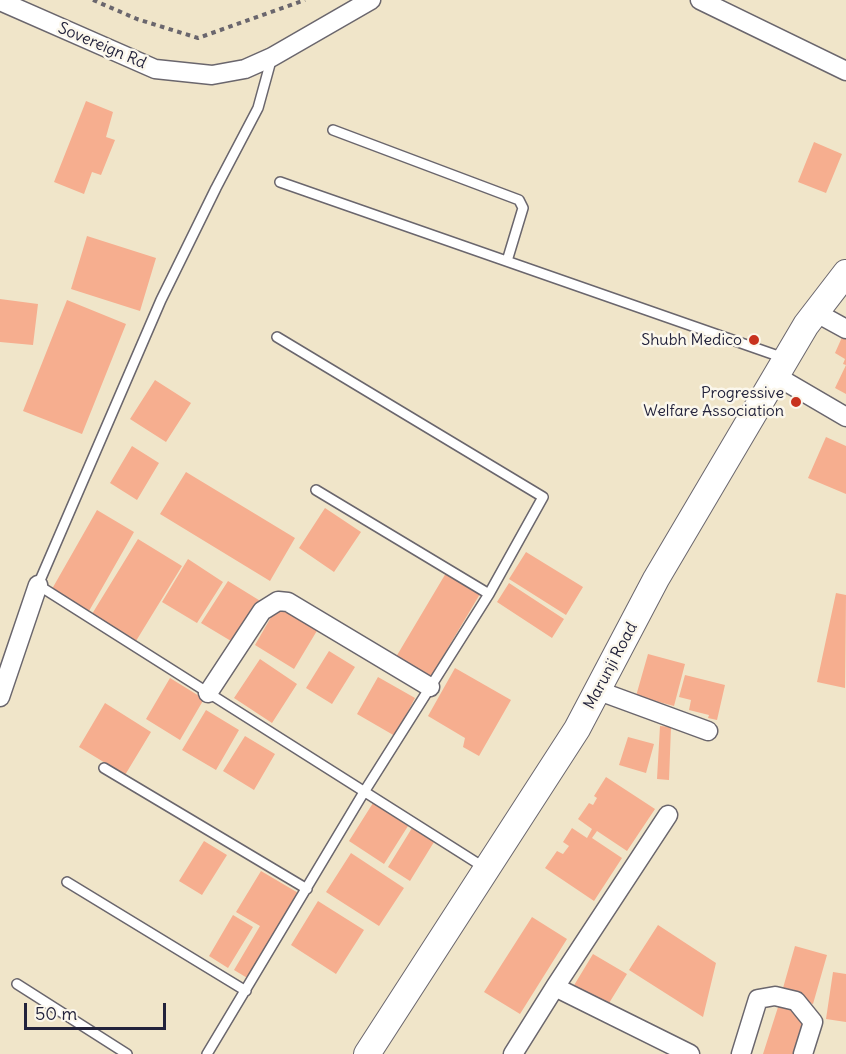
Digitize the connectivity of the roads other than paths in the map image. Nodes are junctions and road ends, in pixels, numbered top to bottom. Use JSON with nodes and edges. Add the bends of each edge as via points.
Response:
{"nodes":[{"id":1,"x":371,"y":0,"type":"edge"},
{"id":2,"x":700,"y":0,"type":"edge"},
{"id":3,"x":0,"y":1,"type":"edge"},
{"id":4,"x":272,"y":57,"type":"junction"},
{"id":5,"x":846,"y":70,"type":"edge"},
{"id":6,"x":333,"y":130,"type":"dead end"},
{"id":7,"x":280,"y":182,"type":"dead end"},
{"id":8,"x":507,"y":261,"type":"junction"},
{"id":9,"x":846,"y":273,"type":"edge"},
{"id":10,"x":815,"y":312,"type":"junction"},
{"id":11,"x":846,"y":329,"type":"edge"},
{"id":12,"x":277,"y":337,"type":"dead end"},
{"id":13,"x":781,"y":367,"type":"junction"},
{"id":14,"x":846,"y":417,"type":"edge"},
{"id":15,"x":316,"y":490,"type":"dead end"},
{"id":16,"x":38,"y":585,"type":"junction"},
{"id":17,"x":489,"y":594,"type":"junction"},
{"id":18,"x":430,"y":687,"type":"junction"},
{"id":19,"x":599,"y":690,"type":"junction"},
{"id":20,"x":208,"y":693,"type":"junction"},
{"id":21,"x":0,"y":697,"type":"edge"},
{"id":22,"x":708,"y":731,"type":"dead end"},
{"id":23,"x":104,"y":768,"type":"dead end"},
{"id":24,"x":364,"y":792,"type":"junction"},
{"id":25,"x":668,"y":815,"type":"dead end"},
{"id":26,"x":486,"y":869,"type":"junction"},
{"id":27,"x":67,"y":882,"type":"dead end"},
{"id":28,"x":307,"y":888,"type":"junction"},
{"id":29,"x":17,"y":984,"type":"dead end"},
{"id":30,"x":555,"y":987,"type":"junction"},
{"id":31,"x":246,"y":992,"type":"junction"},
{"id":32,"x":126,"y":1054,"type":"edge"},
{"id":33,"x":207,"y":1054,"type":"edge"},
{"id":34,"x":367,"y":1054,"type":"edge"},
{"id":35,"x":513,"y":1054,"type":"edge"},
{"id":36,"x":690,"y":1054,"type":"edge"},
{"id":37,"x":741,"y":1054,"type":"edge"},
{"id":38,"x":803,"y":1054,"type":"edge"}],
"edges":[{"from":1,"to":4,"type":"street","name":"Sovereign Rd"},
{"from":2,"to":5,"type":"street"},
{"from":3,"to":4,"type":"street","name":"Sovereign Rd","via":[[155,69],[212,75],[245,69]]},
{"from":4,"to":16,"type":"lane","via":[[258,108],[161,300]]},
{"from":6,"to":8,"type":"lane","via":[[519,200],[523,208]]},
{"from":7,"to":8,"type":"lane"},
{"from":8,"to":13,"type":"lane"},
{"from":9,"to":10,"type":"street","name":"Marunji Road"},
{"from":10,"to":11,"type":"street"},
{"from":10,"to":13,"type":"street","name":"Marunji Road"},
{"from":12,"to":17,"type":"lane","via":[[543,497]]},
{"from":13,"to":14,"type":"street"},
{"from":13,"to":19,"type":"street","name":"Marunji Road","via":[[656,579]]},
{"from":15,"to":17,"type":"lane"},
{"from":16,"to":20,"type":"lane"},
{"from":16,"to":21,"type":"street"},
{"from":17,"to":18,"type":"lane"},
{"from":18,"to":20,"type":"street","via":[[288,602],[278,601],[262,610]]},
{"from":18,"to":24,"type":"lane"},
{"from":19,"to":22,"type":"street"},
{"from":19,"to":26,"type":"street","name":"Marunji Road"},
{"from":20,"to":24,"type":"lane"},
{"from":23,"to":28,"type":"lane"},
{"from":24,"to":26,"type":"lane"},
{"from":24,"to":28,"type":"lane"},
{"from":25,"to":30,"type":"street"},
{"from":26,"to":34,"type":"street","name":"Marunji Road"},
{"from":27,"to":31,"type":"lane"},
{"from":28,"to":31,"type":"lane"},
{"from":29,"to":32,"type":"lane"},
{"from":30,"to":35,"type":"street"},
{"from":30,"to":36,"type":"street"},
{"from":31,"to":33,"type":"lane"},
{"from":37,"to":38,"type":"street","via":[[758,999],[776,996],[796,1001],[813,1022]]}]}
